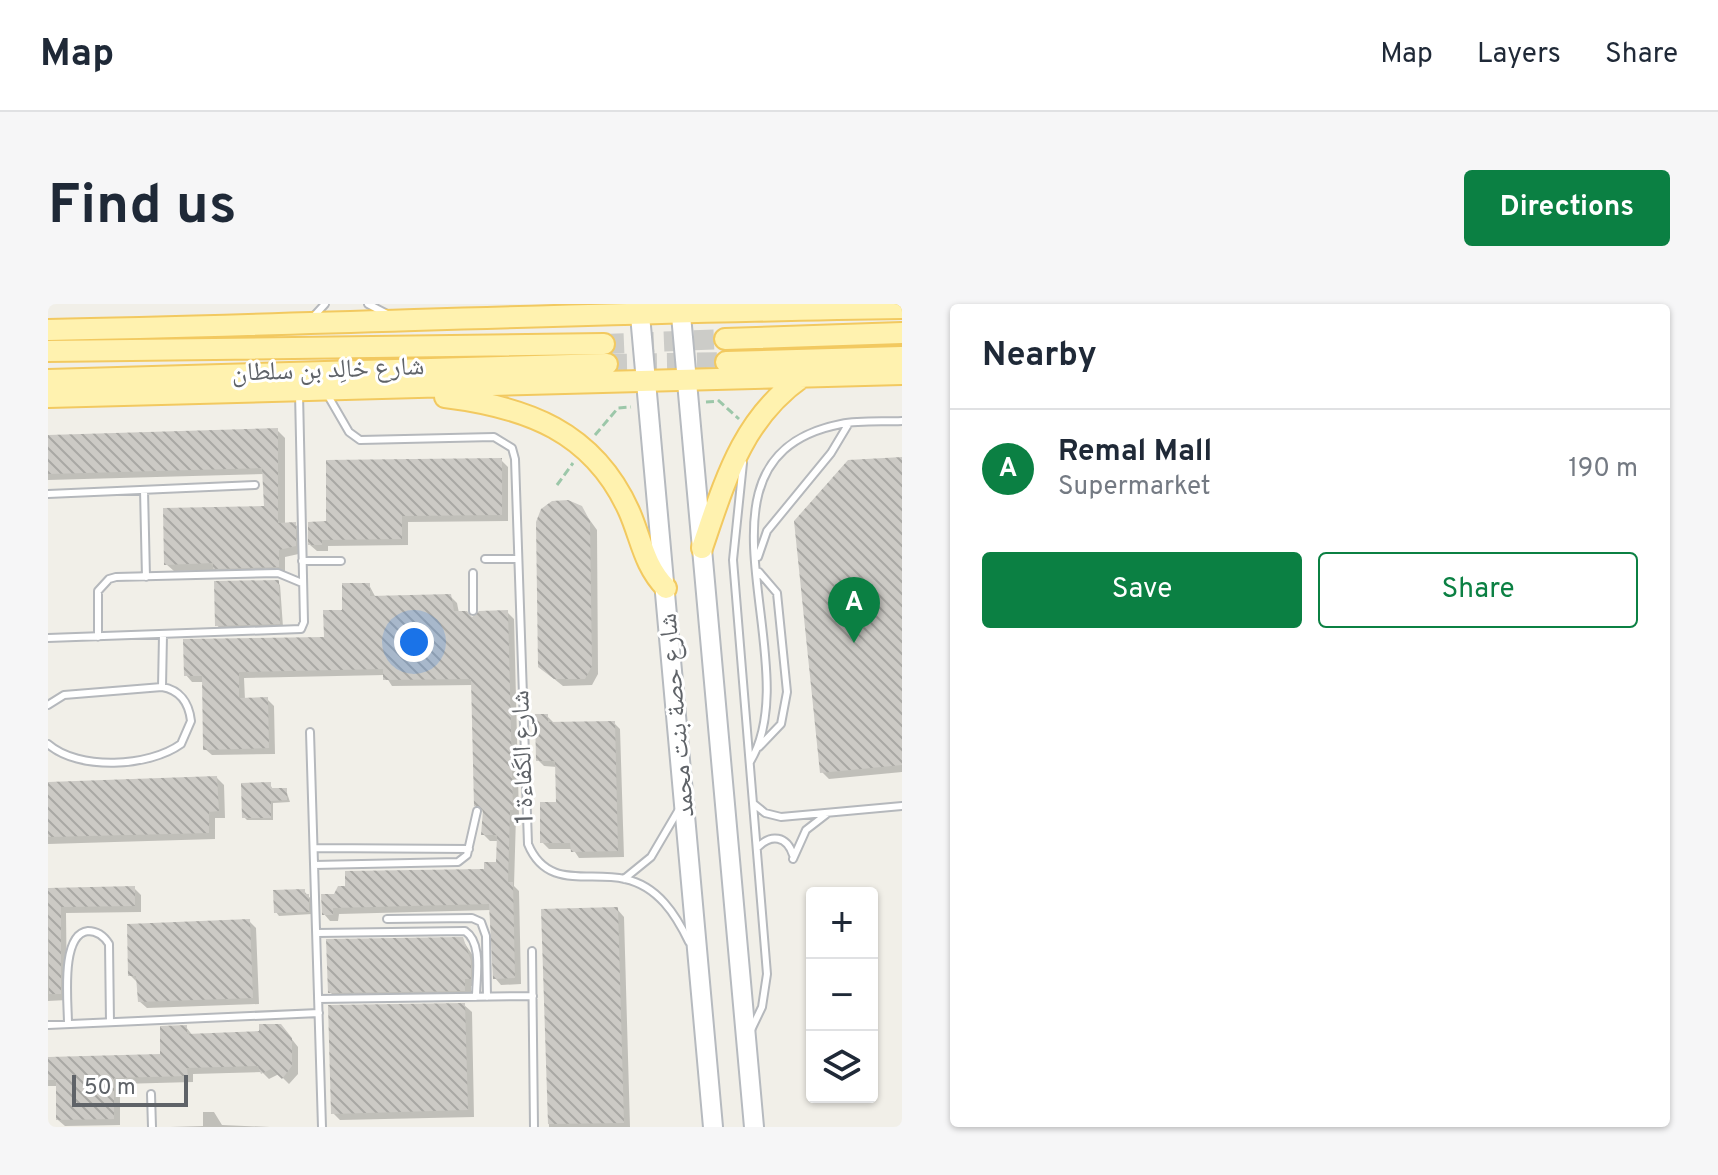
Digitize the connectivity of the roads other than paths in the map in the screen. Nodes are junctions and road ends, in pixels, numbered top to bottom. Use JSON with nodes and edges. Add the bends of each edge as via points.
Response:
{"nodes":[{"id":1,"x":325,"y":304,"type":"edge"},
{"id":2,"x":368,"y":304,"type":"edge"},
{"id":3,"x":502,"y":304,"type":"edge"},
{"id":4,"x":639,"y":308,"type":"edge"},
{"id":5,"x":681,"y":308,"type":"edge"},
{"id":6,"x":902,"y":308,"type":"edge"},
{"id":7,"x":451,"y":319,"type":"junction"},
{"id":8,"x":406,"y":321,"type":"junction"},
{"id":9,"x":302,"y":325,"type":"junction"},
{"id":10,"x":48,"y":330,"type":"edge"},
{"id":11,"x":902,"y":333,"type":"edge"},
{"id":12,"x":725,"y":339,"type":"tunnel mouth"},
{"id":13,"x":48,"y":351,"type":"edge"},
{"id":14,"x":902,"y":357,"type":"edge"},
{"id":15,"x":726,"y":362,"type":"tunnel mouth"},
{"id":16,"x":902,"y":374,"type":"edge"},
{"id":17,"x":802,"y":377,"type":"junction"},
{"id":18,"x":48,"y":380,"type":"edge"},
{"id":19,"x":646,"y":380,"type":"junction"},
{"id":20,"x":687,"y":380,"type":"junction"},
{"id":21,"x":394,"y":387,"type":"junction"},
{"id":22,"x":321,"y":388,"type":"junction"},
{"id":23,"x":299,"y":389,"type":"junction"},
{"id":24,"x":48,"y":397,"type":"edge"},
{"id":25,"x":902,"y":421,"type":"edge"},
{"id":26,"x":849,"y":423,"type":"junction"},
{"id":27,"x":745,"y":439,"type":"junction"},
{"id":28,"x":255,"y":485,"type":"dead end"},
{"id":29,"x":144,"y":490,"type":"junction"},
{"id":30,"x":48,"y":494,"type":"edge"},
{"id":31,"x":702,"y":548,"type":"junction"},
{"id":32,"x":485,"y":559,"type":"dead end"},
{"id":33,"x":517,"y":559,"type":"junction"},
{"id":34,"x":302,"y":561,"type":"junction"},
{"id":35,"x":341,"y":561,"type":"dead end"},
{"id":36,"x":757,"y":567,"type":"junction"},
{"id":37,"x":473,"y":573,"type":"dead end"},
{"id":38,"x":146,"y":577,"type":"junction"},
{"id":39,"x":302,"y":583,"type":"junction"},
{"id":40,"x":666,"y":588,"type":"junction"},
{"id":41,"x":473,"y":611,"type":"dead end"},
{"id":42,"x":163,"y":635,"type":"junction"},
{"id":43,"x":98,"y":637,"type":"junction"},
{"id":44,"x":48,"y":638,"type":"edge"},
{"id":45,"x":162,"y":687,"type":"junction"},
{"id":46,"x":48,"y":705,"type":"edge"},
{"id":47,"x":310,"y":732,"type":"dead end"},
{"id":48,"x":48,"y":744,"type":"edge"},
{"id":49,"x":759,"y":747,"type":"junction"},
{"id":50,"x":750,"y":762,"type":"junction"},
{"id":51,"x":686,"y":797,"type":"junction"},
{"id":52,"x":753,"y":803,"type":"junction"},
{"id":53,"x":902,"y":806,"type":"edge"},
{"id":54,"x":477,"y":811,"type":"dead end"},
{"id":55,"x":831,"y":812,"type":"junction"},
{"id":56,"x":314,"y":848,"type":"junction"},
{"id":57,"x":757,"y":848,"type":"junction"},
{"id":58,"x":469,"y":849,"type":"junction"},
{"id":59,"x":314,"y":865,"type":"junction"},
{"id":60,"x":624,"y":879,"type":"junction"},
{"id":61,"x":387,"y":919,"type":"dead end"},
{"id":62,"x":317,"y":933,"type":"junction"},
{"id":63,"x":532,"y":951,"type":"dead end"},
{"id":64,"x":697,"y":958,"type":"junction"},
{"id":65,"x":533,"y":996,"type":"junction"},
{"id":66,"x":476,"y":997,"type":"junction"},
{"id":67,"x":487,"y":997,"type":"junction"},
{"id":68,"x":318,"y":999,"type":"junction"},
{"id":69,"x":319,"y":1013,"type":"junction"},
{"id":70,"x":110,"y":1022,"type":"junction"},
{"id":71,"x":68,"y":1024,"type":"junction"},
{"id":72,"x":48,"y":1025,"type":"edge"},
{"id":73,"x":746,"y":1036,"type":"junction"},
{"id":74,"x":151,"y":1094,"type":"dead end"},
{"id":75,"x":152,"y":1127,"type":"edge"},
{"id":76,"x":322,"y":1127,"type":"edge"},
{"id":77,"x":534,"y":1127,"type":"edge"},
{"id":78,"x":713,"y":1127,"type":"edge"},
{"id":79,"x":754,"y":1127,"type":"edge"}],
"edges":[{"from":1,"to":9,"type":"lane"},
{"from":2,"to":8,"type":"lane"},
{"from":3,"to":7,"type":"main road"},
{"from":4,"to":5,"type":"main road"},
{"from":4,"to":7,"type":"main road"},
{"from":4,"to":19,"type":"main road","name":"شارع حصة بنت محمد"},
{"from":5,"to":6,"type":"main road"},
{"from":5,"to":20,"type":"main road","name":"شارع حصة بنت محمد"},
{"from":7,"to":8,"type":"main road"},
{"from":8,"to":9,"type":"main road"},
{"from":9,"to":10,"type":"main road"},
{"from":11,"to":12,"type":"main road"},
{"from":13,"to":18,"type":"main road","name":"شارع خالِد بن سلطان","via":[[606,354]]},
{"from":14,"to":15,"type":"main road"},
{"from":16,"to":17,"type":"main road"},
{"from":17,"to":20,"type":"main road"},
{"from":17,"to":27,"type":"main road","via":[[771,400]]},
{"from":19,"to":20,"type":"main road"},
{"from":19,"to":21,"type":"main road"},
{"from":19,"to":40,"type":"main road","name":"شارع حصة بنت محمد"},
{"from":20,"to":31,"type":"main road","name":"شارع حصة بنت محمد"},
{"from":21,"to":22,"type":"main road"},
{"from":21,"to":40,"type":"main road","via":[[515,409],[575,441],[617,489],[647,562]]},
{"from":22,"to":23,"type":"main road"},
{"from":22,"to":33,"type":"lane","name":"شارع الكَفاءة 1","via":[[360,440],[494,437],[508,443],[515,459]]},
{"from":23,"to":24,"type":"main road"},
{"from":23,"to":34,"type":"lane"},
{"from":25,"to":26,"type":"lane"},
{"from":26,"to":36,"type":"lane","via":[[762,539]]},
{"from":26,"to":36,"type":"lane","via":[[801,440],[764,477],[752,514]]},
{"from":27,"to":31,"type":"main road"},
{"from":27,"to":50,"type":"lane","via":[[733,560]]},
{"from":28,"to":29,"type":"lane"},
{"from":29,"to":30,"type":"lane"},
{"from":29,"to":38,"type":"lane"},
{"from":31,"to":73,"type":"main road","name":"شارع حصة بنت محمد"},
{"from":32,"to":33,"type":"lane"},
{"from":33,"to":60,"type":"lane","name":"شارع الكَفاءة 1","via":[[528,844],[542,866],[557,875]]},
{"from":34,"to":35,"type":"lane"},
{"from":34,"to":39,"type":"lane"},
{"from":36,"to":49,"type":"lane","via":[[768,702]]},
{"from":36,"to":49,"type":"lane","via":[[777,593],[787,692],[781,724]]},
{"from":37,"to":41,"type":"lane"},
{"from":38,"to":39,"type":"lane","via":[[278,573]]},
{"from":38,"to":43,"type":"lane","via":[[116,577],[102,584]]},
{"from":39,"to":42,"type":"lane","via":[[304,622],[297,631]]},
{"from":40,"to":51,"type":"main road","name":"شارع حصة بنت محمد"},
{"from":42,"to":43,"type":"lane"},
{"from":42,"to":45,"type":"lane"},
{"from":43,"to":44,"type":"lane"},
{"from":45,"to":46,"type":"lane","via":[[64,695]]},
{"from":45,"to":48,"type":"lane","via":[[178,693],[190,713],[186,737],[174,749],[113,762],[81,758]]},
{"from":47,"to":56,"type":"lane"},
{"from":49,"to":50,"type":"lane"},
{"from":50,"to":52,"type":"lane"},
{"from":51,"to":60,"type":"lane","via":[[658,848]]},
{"from":51,"to":64,"type":"main road","name":"شارع حصة بنت محمد"},
{"from":52,"to":55,"type":"lane","via":[[781,817]]},
{"from":52,"to":57,"type":"lane"},
{"from":53,"to":55,"type":"lane"},
{"from":54,"to":58,"type":"lane"},
{"from":55,"to":57,"type":"lane","via":[[806,830],[793,859],[781,838],[770,838]]},
{"from":56,"to":58,"type":"lane"},
{"from":56,"to":59,"type":"lane"},
{"from":57,"to":73,"type":"lane","via":[[766,985],[758,1018]]},
{"from":58,"to":59,"type":"lane","via":[[458,862]]},
{"from":59,"to":62,"type":"lane"},
{"from":60,"to":64,"type":"lane","name":"شارع الكَفاءة 1","via":[[665,903]]},
{"from":61,"to":67,"type":"lane","via":[[481,922],[486,931]]},
{"from":62,"to":66,"type":"lane","via":[[465,931],[475,941]]},
{"from":62,"to":68,"type":"lane"},
{"from":63,"to":65,"type":"lane"},
{"from":64,"to":78,"type":"main road","name":"شارع حصة بنت محمد"},
{"from":65,"to":67,"type":"lane"},
{"from":65,"to":77,"type":"lane"},
{"from":66,"to":67,"type":"lane"},
{"from":66,"to":68,"type":"lane"},
{"from":68,"to":69,"type":"lane"},
{"from":69,"to":70,"type":"lane"},
{"from":69,"to":76,"type":"lane"},
{"from":70,"to":71,"type":"lane"},
{"from":70,"to":71,"type":"lane","via":[[109,944],[100,934],[86,931],[74,938],[69,950]]},
{"from":71,"to":72,"type":"lane"},
{"from":73,"to":79,"type":"main road","name":"شارع حصة بنت محمد"},
{"from":74,"to":75,"type":"lane"}]}
